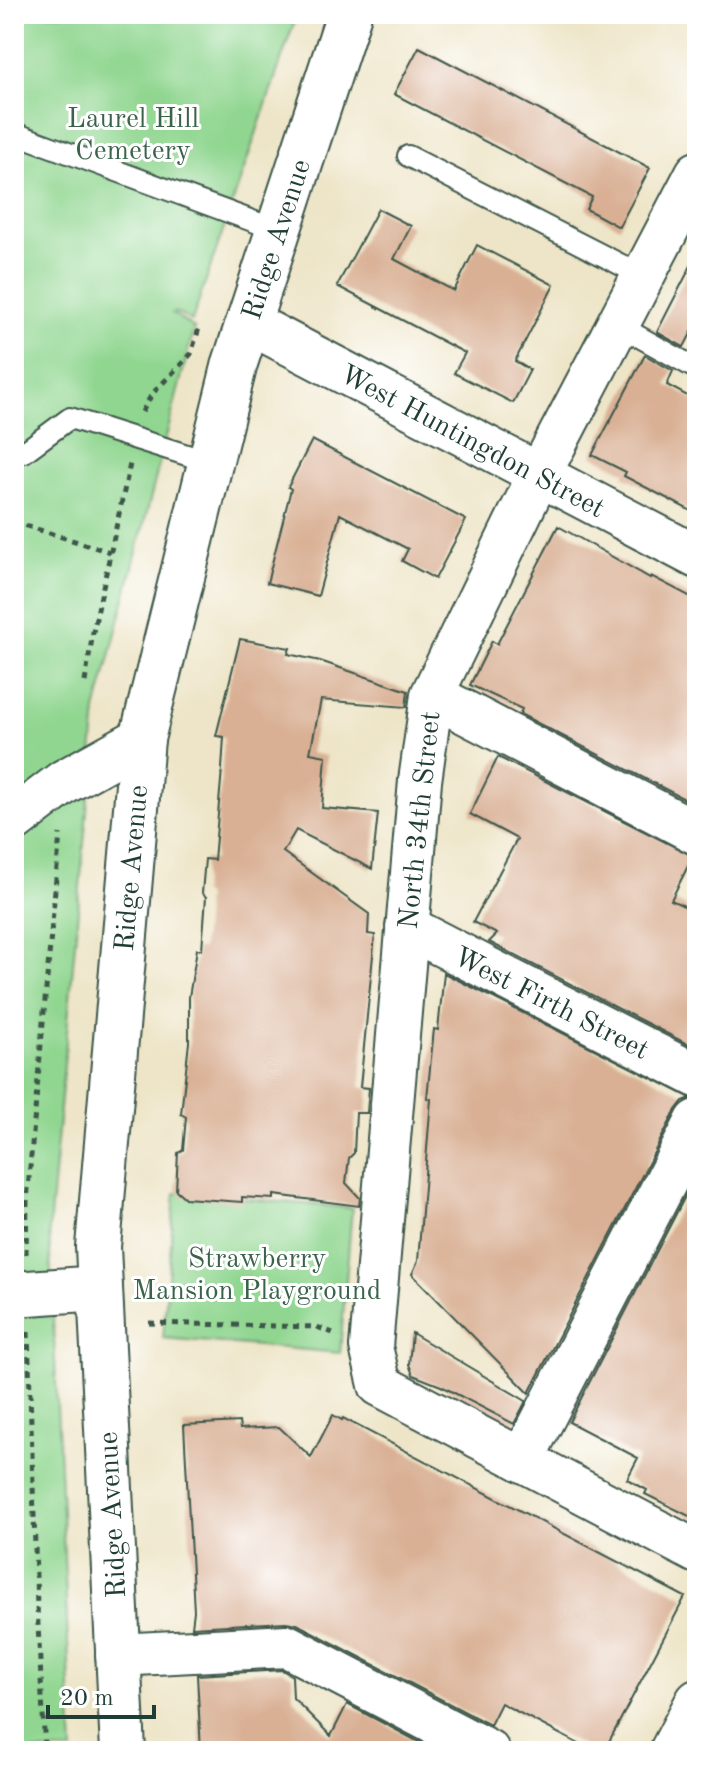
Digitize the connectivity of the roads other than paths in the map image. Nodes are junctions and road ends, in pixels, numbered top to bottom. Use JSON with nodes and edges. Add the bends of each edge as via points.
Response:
{"nodes":[{"id":1,"x":349,"y":14,"type":"edge"},
{"id":2,"x":14,"y":133,"type":"edge"},
{"id":3,"x":408,"y":156,"type":"dead end"},
{"id":4,"x":697,"y":173,"type":"edge"},
{"id":5,"x":685,"y":225,"type":"edge"},
{"id":6,"x":277,"y":230,"type":"junction"},
{"id":7,"x":643,"y":276,"type":"junction"},
{"id":8,"x":248,"y":322,"type":"junction"},
{"id":9,"x":618,"y":325,"type":"junction"},
{"id":10,"x":697,"y":369,"type":"edge"},
{"id":11,"x":14,"y":454,"type":"edge"},
{"id":12,"x":209,"y":462,"type":"junction"},
{"id":13,"x":539,"y":475,"type":"junction"},
{"id":14,"x":697,"y":557,"type":"edge"},
{"id":15,"x":432,"y":695,"type":"junction"},
{"id":16,"x":142,"y":739,"type":"junction"},
{"id":17,"x":14,"y":820,"type":"edge"},
{"id":18,"x":697,"y":833,"type":"edge"},
{"id":19,"x":407,"y":927,"type":"junction"},
{"id":20,"x":697,"y":1076,"type":"edge"},
{"id":21,"x":697,"y":1121,"type":"edge"},
{"id":22,"x":100,"y":1288,"type":"junction"},
{"id":23,"x":23,"y":1294,"type":"edge"},
{"id":24,"x":522,"y":1460,"type":"junction"},
{"id":25,"x":697,"y":1552,"type":"edge"},
{"id":26,"x":117,"y":1655,"type":"junction"},
{"id":27,"x":697,"y":1701,"type":"edge"},
{"id":28,"x":123,"y":1751,"type":"edge"},
{"id":29,"x":488,"y":1751,"type":"edge"},
{"id":30,"x":671,"y":1751,"type":"edge"}],
"edges":[{"from":1,"to":6,"type":"main road","name":"Ridge Avenue"},
{"from":2,"to":6,"type":"lane"},
{"from":3,"to":7,"type":"lane"},
{"from":4,"to":5,"type":"street","name":"North 34th Street"},
{"from":5,"to":7,"type":"street","name":"North 34th Street"},
{"from":6,"to":8,"type":"main road","name":"Ridge Avenue"},
{"from":7,"to":9,"type":"street","name":"North 34th Street"},
{"from":8,"to":12,"type":"main road","name":"Ridge Avenue"},
{"from":8,"to":13,"type":"street","name":"West Huntingdon Street"},
{"from":9,"to":10,"type":"lane"},
{"from":9,"to":13,"type":"street","name":"North 34th Street"},
{"from":11,"to":12,"type":"lane","via":[[70,418]]},
{"from":12,"to":16,"type":"main road","name":"Ridge Avenue"},
{"from":13,"to":14,"type":"street","name":"West Huntingdon Street"},
{"from":13,"to":15,"type":"street","name":"North 34th Street"},
{"from":15,"to":18,"type":"street"},
{"from":15,"to":19,"type":"street","name":"North 34th Street"},
{"from":16,"to":17,"type":"main road","via":[[64,782]]},
{"from":16,"to":22,"type":"main road","name":"Ridge Avenue","via":[[99,1229]]},
{"from":19,"to":20,"type":"street","name":"West Firth Street"},
{"from":19,"to":24,"type":"street","name":"North 34th Street","via":[[376,1366]]},
{"from":21,"to":24,"type":"street"},
{"from":22,"to":23,"type":"main road"},
{"from":22,"to":26,"type":"main road","name":"Ridge Avenue"},
{"from":24,"to":25,"type":"street"},
{"from":26,"to":28,"type":"main road","name":"Ridge Avenue"},
{"from":26,"to":29,"type":"street","via":[[287,1646]]},
{"from":27,"to":30,"type":"street"}]}
